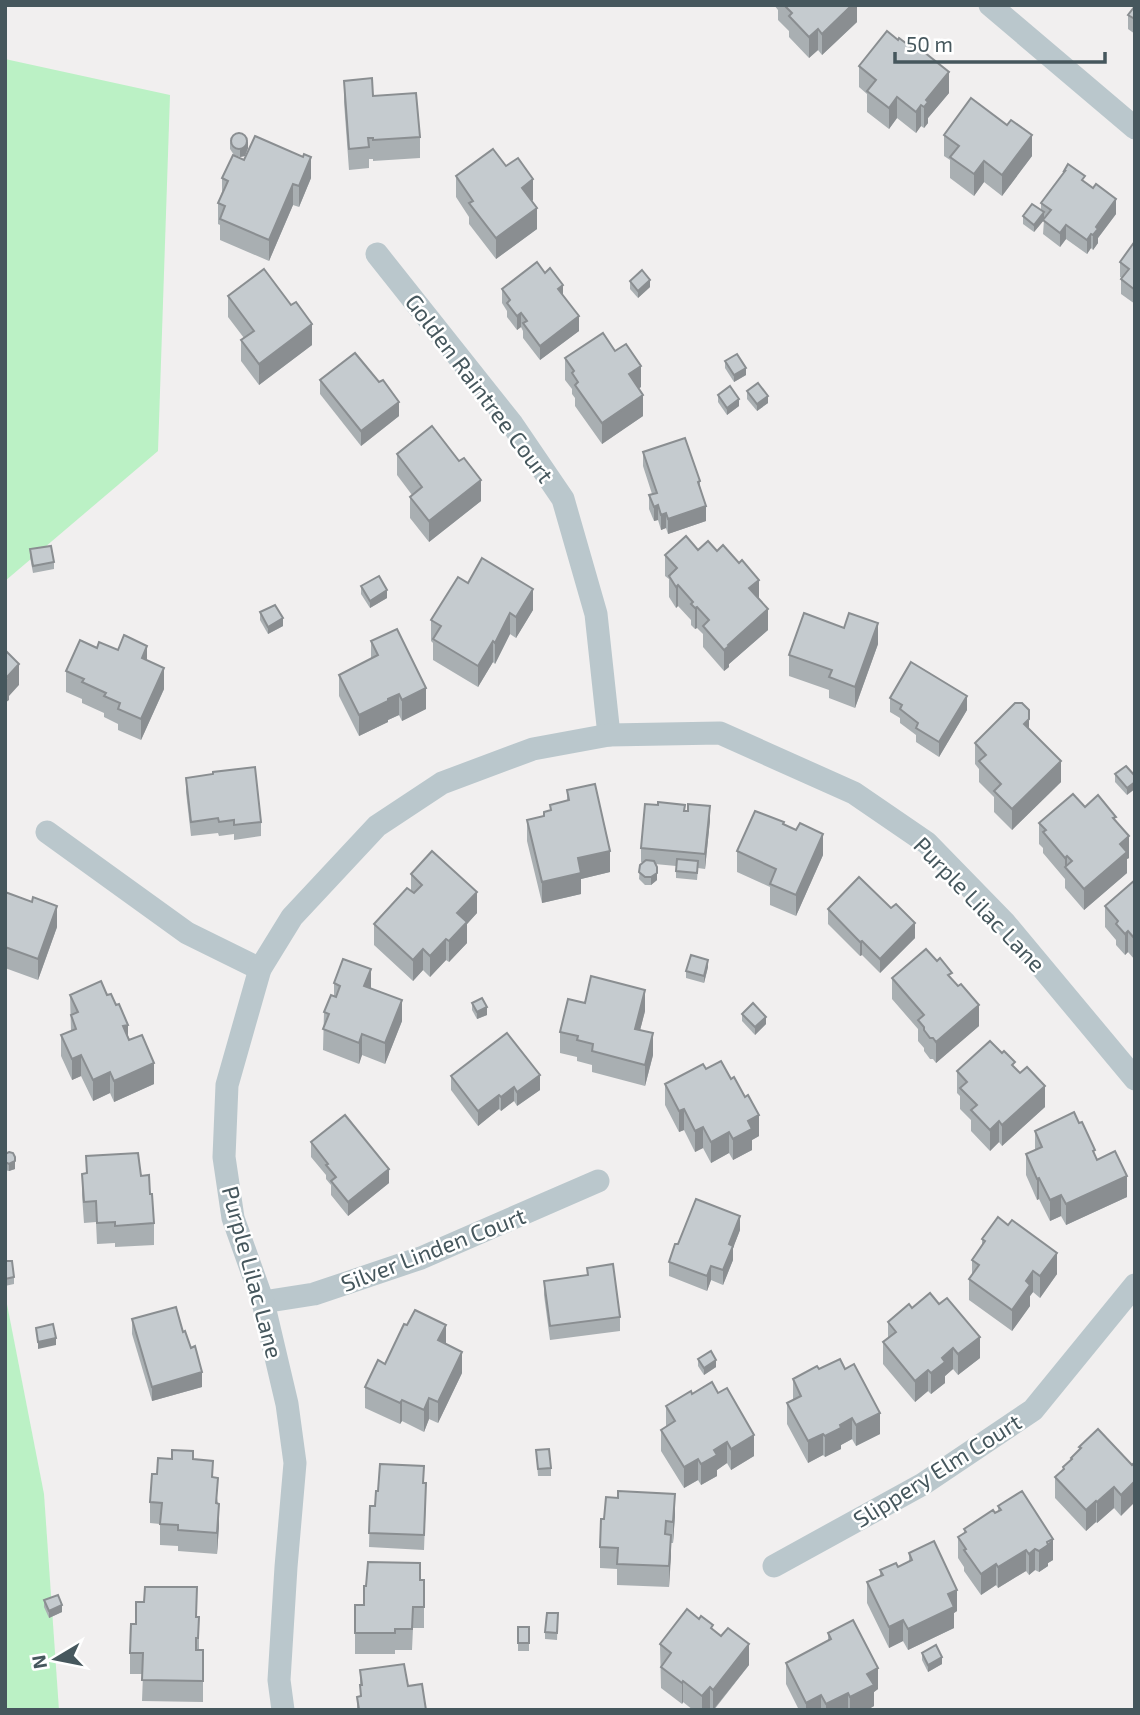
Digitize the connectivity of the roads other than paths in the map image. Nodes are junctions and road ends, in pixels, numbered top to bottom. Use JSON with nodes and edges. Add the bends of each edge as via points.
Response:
{"nodes":[{"id":1,"x":990,"y":5,"type":"edge"},
{"id":2,"x":1135,"y":128,"type":"edge"},
{"id":3,"x":377,"y":254,"type":"dead end"},
{"id":4,"x":609,"y":735,"type":"junction"},
{"id":5,"x":47,"y":832,"type":"dead end"},
{"id":6,"x":260,"y":969,"type":"junction"},
{"id":7,"x":1135,"y":1079,"type":"edge"},
{"id":8,"x":598,"y":1181,"type":"dead end"},
{"id":9,"x":1135,"y":1285,"type":"edge"},
{"id":10,"x":263,"y":1302,"type":"junction"},
{"id":11,"x":774,"y":1566,"type":"dead end"},
{"id":12,"x":283,"y":1710,"type":"edge"}],
"edges":[{"from":1,"to":2,"type":"street"},
{"from":3,"to":4,"type":"street","name":"Golden Raintree Court","via":[[512,424],[563,499],[596,614]]},
{"from":4,"to":6,"type":"street","name":"Purple Lilac Lane","via":[[533,749],[442,783],[377,826],[292,917]]},
{"from":4,"to":7,"type":"street","name":"Purple Lilac Lane","via":[[720,733],[854,793],[927,843],[947,863],[1005,923]]},
{"from":5,"to":6,"type":"street","via":[[187,933]]},
{"from":6,"to":10,"type":"street","name":"Purple Lilac Lane","via":[[227,1085],[224,1157],[233,1218]]},
{"from":8,"to":10,"type":"street","name":"Silver Linden Court","via":[[421,1258],[314,1294]]},
{"from":9,"to":11,"type":"street","name":"Slippery Elm Court","via":[[1033,1410],[923,1485]]},
{"from":10,"to":12,"type":"street","name":"Purple Lilac Lane","via":[[288,1404],[295,1463],[279,1680]]}]}
